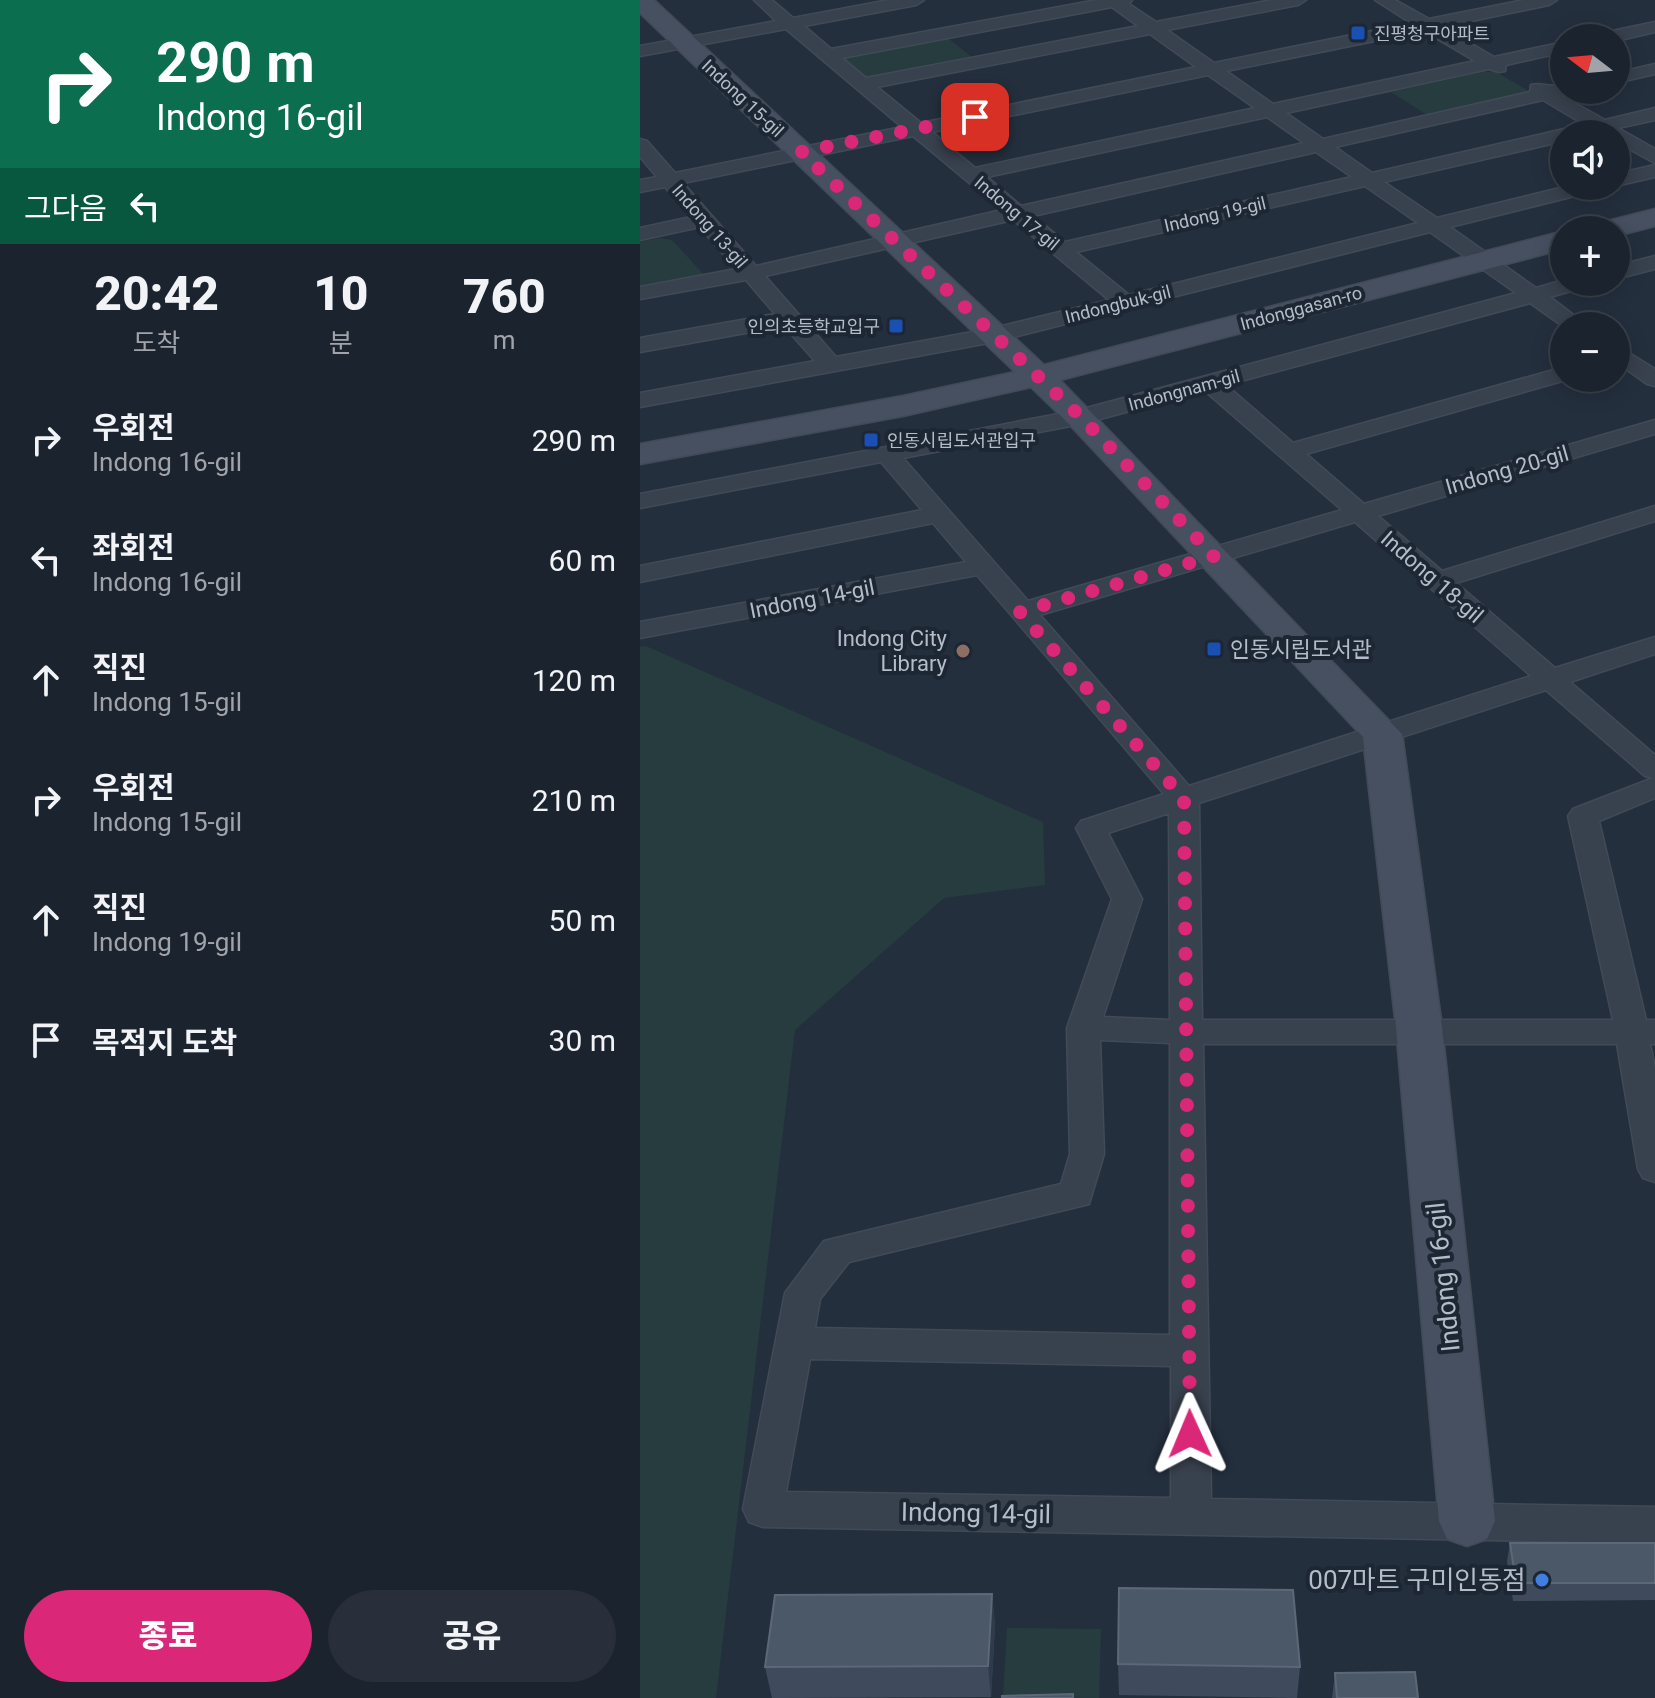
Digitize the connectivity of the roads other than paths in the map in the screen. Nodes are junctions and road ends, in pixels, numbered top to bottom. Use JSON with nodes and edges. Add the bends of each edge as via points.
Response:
{"nodes":[{"id":1,"x":640,"y":0,"type":"edge"},
{"id":2,"x":762,"y":0,"type":"edge"},
{"id":3,"x":916,"y":0,"type":"edge"},
{"id":4,"x":1298,"y":0,"type":"edge"},
{"id":5,"x":1383,"y":0,"type":"edge"},
{"id":6,"x":1549,"y":0,"type":"edge"},
{"id":7,"x":1118,"y":1,"type":"edge"},
{"id":8,"x":789,"y":24,"type":"junction"},
{"id":9,"x":1426,"y":25,"type":"junction"},
{"id":10,"x":1655,"y":27,"type":"edge"},
{"id":11,"x":1153,"y":28,"type":"junction"},
{"id":12,"x":1630,"y":32,"type":"edge"},
{"id":13,"x":685,"y":43,"type":"junction"},
{"id":14,"x":1550,"y":50,"type":"edge"},
{"id":15,"x":640,"y":51,"type":"edge"},
{"id":16,"x":827,"y":55,"type":"junction"},
{"id":17,"x":1491,"y":62,"type":"junction"},
{"id":18,"x":1210,"y":67,"type":"junction"},
{"id":19,"x":1655,"y":69,"type":"edge"},
{"id":20,"x":1630,"y":75,"type":"edge"},
{"id":21,"x":862,"y":84,"type":"junction"},
{"id":22,"x":1550,"y":90,"type":"edge"},
{"id":23,"x":1550,"y":93,"type":"edge"},
{"id":24,"x":1572,"y":104,"type":"edge"},
{"id":25,"x":1271,"y":110,"type":"junction"},
{"id":26,"x":1655,"y":114,"type":"edge"},
{"id":27,"x":1594,"y":120,"type":"edge"},
{"id":28,"x":1630,"y":124,"type":"edge"},
{"id":29,"x":917,"y":130,"type":"junction"},
{"id":30,"x":1550,"y":139,"type":"edge"},
{"id":31,"x":1318,"y":143,"type":"junction"},
{"id":32,"x":1630,"y":143,"type":"edge"},
{"id":33,"x":640,"y":145,"type":"edge"},
{"id":34,"x":801,"y":152,"type":"junction"},
{"id":35,"x":1655,"y":157,"type":"edge"},
{"id":36,"x":1655,"y":171,"type":"edge"},
{"id":37,"x":971,"y":175,"type":"junction"},
{"id":38,"x":1630,"y":177,"type":"edge"},
{"id":39,"x":670,"y":179,"type":"junction"},
{"id":40,"x":1370,"y":179,"type":"junction"},
{"id":41,"x":640,"y":186,"type":"edge"},
{"id":42,"x":1550,"y":196,"type":"edge"},
{"id":43,"x":1016,"y":212,"type":"junction"},
{"id":44,"x":1655,"y":217,"type":"edge"},
{"id":45,"x":705,"y":220,"type":"junction"},
{"id":46,"x":1435,"y":224,"type":"junction"},
{"id":47,"x":1630,"y":224,"type":"edge"},
{"id":48,"x":640,"y":234,"type":"edge"},
{"id":49,"x":894,"y":241,"type":"junction"},
{"id":50,"x":1550,"y":243,"type":"edge"},
{"id":51,"x":1061,"y":249,"type":"junction"},
{"id":52,"x":1485,"y":259,"type":"junction"},
{"id":53,"x":1655,"y":262,"type":"edge"},
{"id":54,"x":1630,"y":269,"type":"edge"},
{"id":55,"x":751,"y":273,"type":"junction"},
{"id":56,"x":1550,"y":290,"type":"edge"},
{"id":57,"x":640,"y":293,"type":"edge"},
{"id":58,"x":1532,"y":295,"type":"junction"},
{"id":59,"x":1124,"y":302,"type":"junction"},
{"id":60,"x":1557,"y":312,"type":"edge"},
{"id":61,"x":790,"y":318,"type":"junction"},
{"id":62,"x":994,"y":335,"type":"junction"},
{"id":63,"x":640,"y":345,"type":"edge"},
{"id":64,"x":1655,"y":349,"type":"edge"},
{"id":65,"x":1630,"y":355,"type":"edge"},
{"id":66,"x":1630,"y":364,"type":"edge"},
{"id":67,"x":831,"y":366,"type":"junction"},
{"id":68,"x":1038,"y":376,"type":"junction"},
{"id":69,"x":1550,"y":378,"type":"edge"},
{"id":70,"x":1655,"y":379,"type":"edge"},
{"id":71,"x":1210,"y":383,"type":"junction"},
{"id":72,"x":640,"y":400,"type":"edge"},
{"id":73,"x":1081,"y":417,"type":"junction"},
{"id":74,"x":1655,"y":427,"type":"edge"},
{"id":75,"x":640,"y":441,"type":"edge"},
{"id":76,"x":1289,"y":451,"type":"junction"},
{"id":77,"x":640,"y":454,"type":"edge"},
{"id":78,"x":887,"y":454,"type":"junction"},
{"id":79,"x":640,"y":501,"type":"edge"},
{"id":80,"x":1359,"y":513,"type":"junction"},
{"id":81,"x":1655,"y":513,"type":"edge"},
{"id":82,"x":939,"y":514,"type":"junction"},
{"id":83,"x":1214,"y":556,"type":"junction"},
{"id":84,"x":984,"y":566,"type":"junction"},
{"id":85,"x":640,"y":574,"type":"edge"},
{"id":86,"x":1437,"y":581,"type":"junction"},
{"id":87,"x":1020,"y":612,"type":"junction"},
{"id":88,"x":640,"y":630,"type":"edge"},
{"id":89,"x":1655,"y":645,"type":"edge"},
{"id":90,"x":1550,"y":680,"type":"junction"},
{"id":91,"x":1382,"y":734,"type":"junction"},
{"id":92,"x":1655,"y":770,"type":"edge"},
{"id":93,"x":1655,"y":787,"type":"edge"},
{"id":94,"x":1184,"y":799,"type":"junction"},
{"id":95,"x":1083,"y":1028,"type":"junction"},
{"id":96,"x":1187,"y":1032,"type":"junction"},
{"id":97,"x":1419,"y":1032,"type":"junction"},
{"id":98,"x":1644,"y":1032,"type":"edge"},
{"id":99,"x":1655,"y":1169,"type":"edge"},
{"id":100,"x":794,"y":1343,"type":"junction"},
{"id":101,"x":1189,"y":1351,"type":"junction"},
{"id":102,"x":1191,"y":1516,"type":"junction"},
{"id":103,"x":1467,"y":1521,"type":"junction"},
{"id":104,"x":1655,"y":1525,"type":"edge"}],
"edges":[{"from":1,"to":13,"type":"street","name":"Indong 15-gil"},
{"from":2,"to":8,"type":"street","name":"Indong 17-gil"},
{"from":3,"to":8,"type":"street"},
{"from":4,"to":11,"type":"street"},
{"from":5,"to":9,"type":"street"},
{"from":6,"to":9,"type":"street"},
{"from":7,"to":11,"type":"street"},
{"from":7,"to":16,"type":"street"},
{"from":8,"to":13,"type":"street","name":"Indong 15-gil"},
{"from":8,"to":16,"type":"street","name":"Indong 17-gil"},
{"from":9,"to":17,"type":"street"},
{"from":9,"to":18,"type":"street"},
{"from":10,"to":12,"type":"street"},
{"from":11,"to":18,"type":"street"},
{"from":11,"to":21,"type":"street"},
{"from":13,"to":15,"type":"street"},
{"from":13,"to":34,"type":"street","name":"Indong 15-gil"},
{"from":14,"to":17,"type":"street"},
{"from":16,"to":21,"type":"street","name":"Indong 17-gil"},
{"from":17,"to":22,"type":"street"},
{"from":17,"to":25,"type":"street"},
{"from":18,"to":25,"type":"street"},
{"from":18,"to":29,"type":"street"},
{"from":19,"to":20,"type":"street"},
{"from":21,"to":29,"type":"street","name":"Indong 17-gil"},
{"from":23,"to":31,"type":"street"},
{"from":24,"to":27,"type":"street"},
{"from":25,"to":31,"type":"street"},
{"from":25,"to":37,"type":"street"},
{"from":26,"to":28,"type":"street","name":"Indong 19-gil"},
{"from":29,"to":34,"type":"street","name":"Indong 15-gil"},
{"from":29,"to":37,"type":"street","name":"Indong 17-gil"},
{"from":30,"to":40,"type":"street","name":"Indong 19-gil"},
{"from":31,"to":40,"type":"street"},
{"from":31,"to":43,"type":"street"},
{"from":32,"to":35,"type":"street"},
{"from":33,"to":39,"type":"street","name":"Indong 13-gil"},
{"from":34,"to":39,"type":"street","name":"Indong 13-gil"},
{"from":34,"to":49,"type":"street","name":"Indong 15-gil"},
{"from":36,"to":38,"type":"street"},
{"from":37,"to":43,"type":"street","name":"Indong 17-gil"},
{"from":39,"to":41,"type":"street"},
{"from":39,"to":45,"type":"street","name":"Indong 13-gil"},
{"from":40,"to":46,"type":"street"},
{"from":40,"to":51,"type":"street","name":"Indong 19-gil"},
{"from":42,"to":46,"type":"street","name":"Indongbuk-gil"},
{"from":43,"to":49,"type":"street"},
{"from":43,"to":51,"type":"street","name":"Indong 17-gil"},
{"from":44,"to":47,"type":"street"},
{"from":45,"to":48,"type":"street"},
{"from":45,"to":55,"type":"street","name":"Indong 13-gil"},
{"from":46,"to":52,"type":"street"},
{"from":46,"to":59,"type":"street","name":"Indongbuk-gil"},
{"from":49,"to":55,"type":"street","name":"Indong 13-gil"},
{"from":49,"to":62,"type":"street","name":"Indong 15-gil"},
{"from":50,"to":52,"type":"street","name":"Indonggasan-ro"},
{"from":51,"to":59,"type":"street","name":"Indong 17-gil"},
{"from":52,"to":58,"type":"street"},
{"from":52,"to":68,"type":"street","name":"Indonggasan-ro"},
{"from":53,"to":54,"type":"street"},
{"from":55,"to":57,"type":"street"},
{"from":55,"to":61,"type":"street","name":"Indong 13-gil"},
{"from":56,"to":58,"type":"street","name":"Indongnam-gil"},
{"from":58,"to":60,"type":"street"},
{"from":58,"to":71,"type":"street","name":"Indongnam-gil"},
{"from":59,"to":62,"type":"street","name":"Indongbuk-gil"},
{"from":61,"to":63,"type":"street"},
{"from":61,"to":67,"type":"street","name":"Indong 13-gil"},
{"from":62,"to":67,"type":"street","name":"Indongbuk-gil"},
{"from":62,"to":68,"type":"street","name":"Indong 15-gil"},
{"from":64,"to":65,"type":"street"},
{"from":66,"to":70,"type":"street"},
{"from":67,"to":72,"type":"street","name":"Indongbuk-gil"},
{"from":68,"to":73,"type":"street"},
{"from":68,"to":75,"type":"street","name":"Indonggasan-ro"},
{"from":68,"to":77,"type":"street","name":"Indonggasan-ro"},
{"from":69,"to":76,"type":"street"},
{"from":71,"to":73,"type":"street","name":"Indongnam-gil"},
{"from":71,"to":76,"type":"street","name":"Indong 18-gil"},
{"from":73,"to":78,"type":"street","name":"Indongnam-gil"},
{"from":73,"to":83,"type":"street"},
{"from":74,"to":80,"type":"street","name":"Indong 20-gil"},
{"from":76,"to":80,"type":"street","name":"Indong 18-gil"},
{"from":78,"to":79,"type":"street","name":"Indongnam-gil"},
{"from":78,"to":82,"type":"street"},
{"from":80,"to":83,"type":"street"},
{"from":80,"to":86,"type":"street","name":"Indong 18-gil"},
{"from":81,"to":86,"type":"street"},
{"from":82,"to":84,"type":"street"},
{"from":82,"to":85,"type":"street"},
{"from":83,"to":87,"type":"street"},
{"from":83,"to":91,"type":"street"},
{"from":84,"to":87,"type":"street"},
{"from":84,"to":88,"type":"street","name":"Indong 14-gil"},
{"from":86,"to":90,"type":"street","name":"Indong 18-gil"},
{"from":87,"to":94,"type":"street"},
{"from":89,"to":90,"type":"street"},
{"from":90,"to":91,"type":"street"},
{"from":90,"to":92,"type":"street","name":"Indong 18-gil"},
{"from":91,"to":94,"type":"street"},
{"from":91,"to":97,"type":"street","name":"Indong 16-gil"},
{"from":93,"to":98,"type":"street","via":[[1583,816]]},
{"from":94,"to":95,"type":"street","name":"Indong 14-gil","via":[[1091,828],[1127,899]]},
{"from":94,"to":96,"type":"street"},
{"from":95,"to":96,"type":"street"},
{"from":95,"to":100,"type":"street","name":"Indong 14-gil","via":[[1087,1154],[1076,1194],[837,1251],[803,1293]]},
{"from":96,"to":97,"type":"street"},
{"from":96,"to":101,"type":"street"},
{"from":97,"to":98,"type":"street"},
{"from":97,"to":103,"type":"street","name":"Indong 16-gil"},
{"from":98,"to":99,"type":"street"},
{"from":100,"to":101,"type":"street"},
{"from":100,"to":102,"type":"street","name":"Indong 14-gil","via":[[763,1509]]},
{"from":101,"to":102,"type":"street"},
{"from":102,"to":103,"type":"street"},
{"from":103,"to":104,"type":"street"}]}
